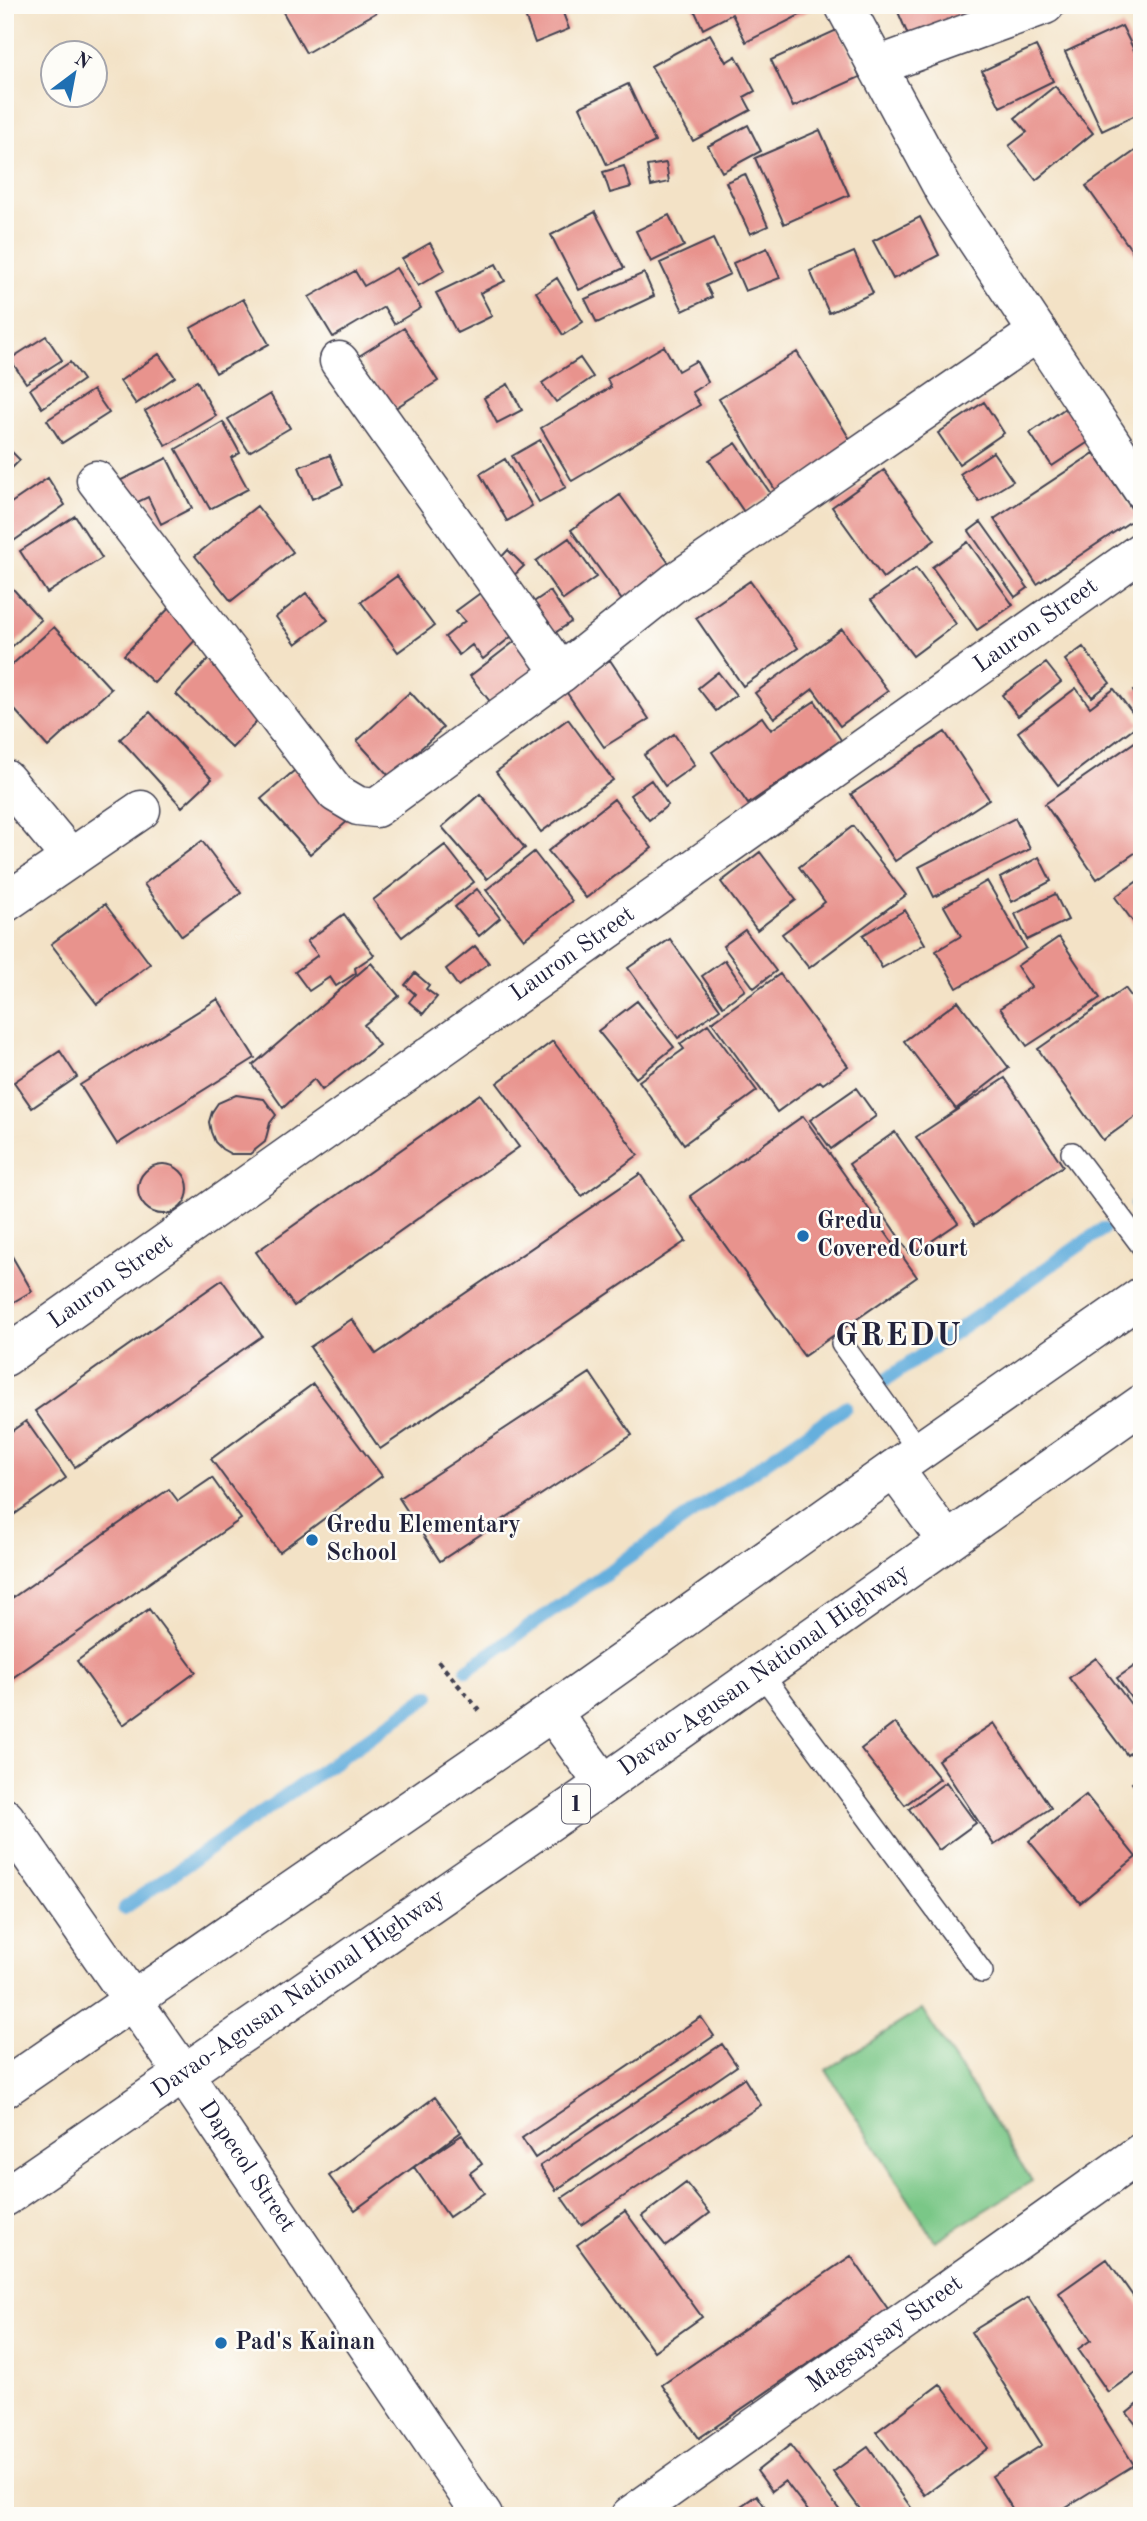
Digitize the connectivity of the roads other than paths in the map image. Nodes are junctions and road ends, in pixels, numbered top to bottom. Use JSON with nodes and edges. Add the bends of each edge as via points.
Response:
{"nodes":[{"id":1,"x":844,"y":5,"type":"edge"},
{"id":2,"x":1045,"y":5,"type":"edge"},
{"id":3,"x":877,"y":66,"type":"junction"},
{"id":4,"x":1038,"y":332,"type":"junction"},
{"id":5,"x":339,"y":361,"type":"dead end"},
{"id":6,"x":96,"y":481,"type":"dead end"},
{"id":7,"x":1142,"y":489,"type":"edge"},
{"id":8,"x":1142,"y":551,"type":"edge"},
{"id":9,"x":561,"y":673,"type":"junction"},
{"id":10,"x":5,"y":779,"type":"edge"},
{"id":11,"x":141,"y":810,"type":"dead end"},
{"id":12,"x":71,"y":858,"type":"junction"},
{"id":13,"x":5,"y":903,"type":"edge"},
{"id":14,"x":1072,"y":1153,"type":"dead end"},
{"id":15,"x":1142,"y":1246,"type":"edge"},
{"id":16,"x":1142,"y":1296,"type":"edge"},
{"id":17,"x":842,"y":1344,"type":"dead end"},
{"id":18,"x":5,"y":1357,"type":"edge"},
{"id":19,"x":1142,"y":1404,"type":"edge"},
{"id":20,"x":907,"y":1460,"type":"junction"},
{"id":21,"x":946,"y":1540,"type":"junction"},
{"id":22,"x":761,"y":1673,"type":"junction"},
{"id":23,"x":552,"y":1712,"type":"junction"},
{"id":24,"x":604,"y":1784,"type":"junction"},
{"id":25,"x":5,"y":1818,"type":"edge"},
{"id":26,"x":982,"y":1972,"type":"dead end"},
{"id":27,"x":132,"y":2000,"type":"junction"},
{"id":28,"x":183,"y":2073,"type":"junction"},
{"id":29,"x":5,"y":2088,"type":"edge"},
{"id":30,"x":1142,"y":2152,"type":"edge"},
{"id":31,"x":5,"y":2197,"type":"edge"},
{"id":32,"x":483,"y":2516,"type":"edge"},
{"id":33,"x":630,"y":2516,"type":"edge"}],
"edges":[{"from":1,"to":3,"type":"main road"},
{"from":2,"to":3,"type":"main road"},
{"from":3,"to":4,"type":"main road","via":[[946,194]]},
{"from":4,"to":7,"type":"main road"},
{"from":4,"to":9,"type":"main road","via":[[674,583]]},
{"from":5,"to":9,"type":"main road"},
{"from":6,"to":9,"type":"main road","via":[[336,793],[358,806],[376,808]]},
{"from":8,"to":18,"type":"main road","name":"Lauron Street"},
{"from":10,"to":12,"type":"main road"},
{"from":11,"to":12,"type":"main road"},
{"from":12,"to":13,"type":"main road"},
{"from":14,"to":15,"type":"lane"},
{"from":16,"to":20,"type":"main road"},
{"from":17,"to":20,"type":"lane"},
{"from":19,"to":21,"type":"main road","name":"Davao-Agusan National Highway","number":"1"},
{"from":20,"to":21,"type":"main road"},
{"from":20,"to":23,"type":"main road"},
{"from":21,"to":22,"type":"main road","name":"Davao-Agusan National Highway","number":"1"},
{"from":22,"to":24,"type":"main road","name":"Davao-Agusan National Highway","number":"1"},
{"from":22,"to":26,"type":"lane"},
{"from":23,"to":24,"type":"main road"},
{"from":23,"to":27,"type":"main road"},
{"from":24,"to":28,"type":"main road","name":"Davao-Agusan National Highway","number":"1"},
{"from":25,"to":27,"type":"main road","name":"Dapecol Street"},
{"from":27,"to":28,"type":"main road","name":"Dapecol Street"},
{"from":27,"to":29,"type":"main road"},
{"from":28,"to":31,"type":"main road","name":"Davao-Agusan National Highway","number":"1"},
{"from":28,"to":32,"type":"main road","name":"Dapecol Street"},
{"from":30,"to":33,"type":"main road","name":"Magsaysay Street"}]}
